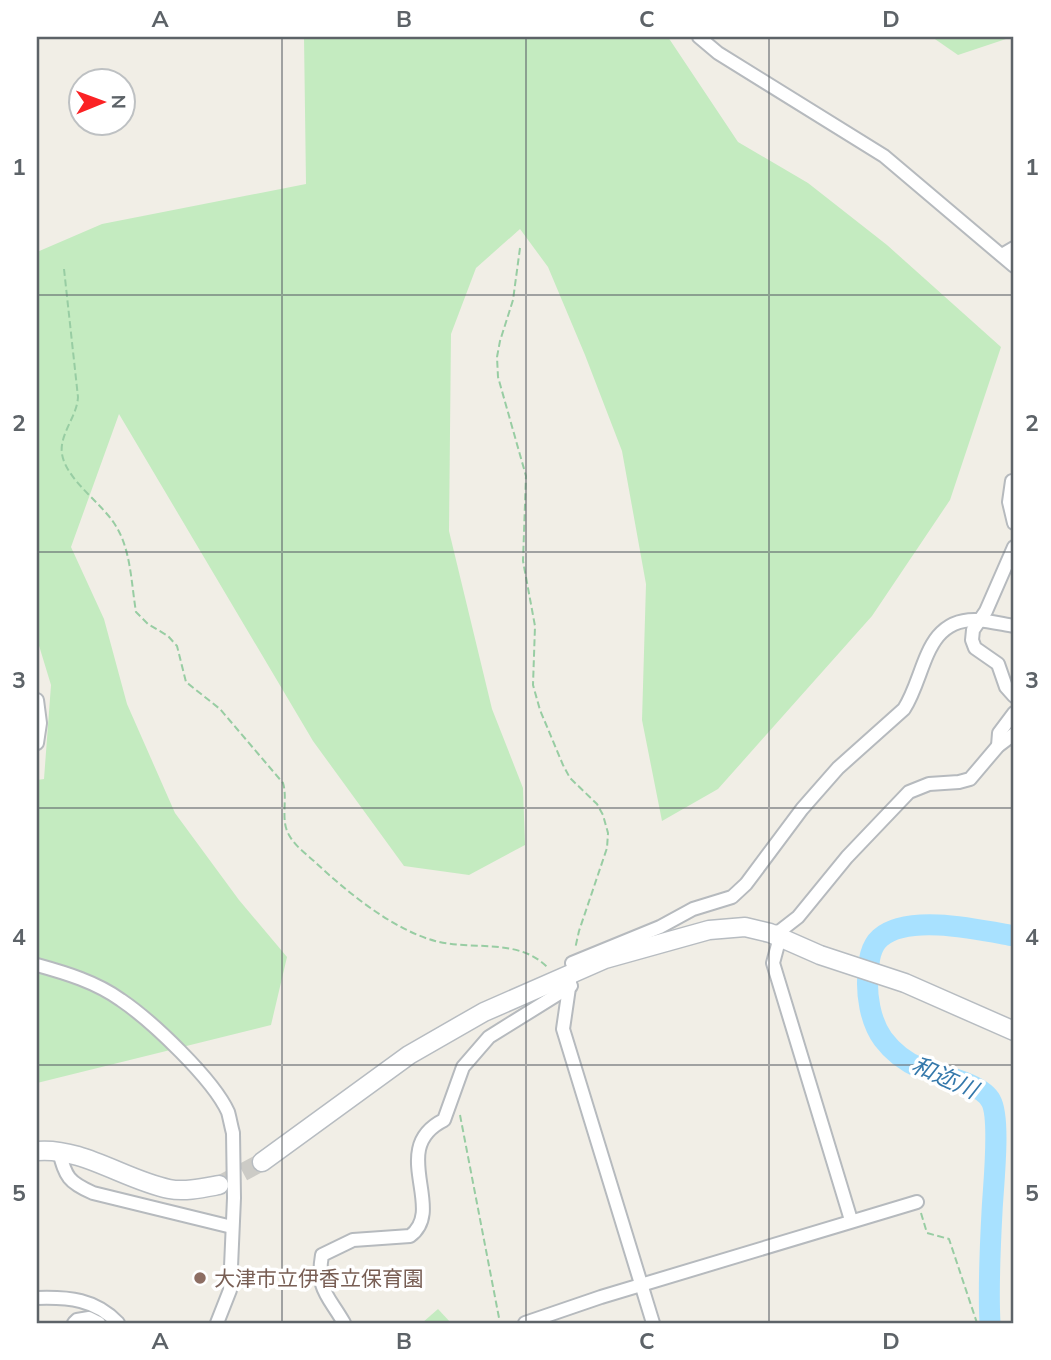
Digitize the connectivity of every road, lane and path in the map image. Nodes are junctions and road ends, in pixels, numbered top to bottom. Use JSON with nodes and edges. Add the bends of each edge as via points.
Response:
{"nodes":[{"id":1,"x":699,"y":37,"type":"edge"},
{"id":2,"x":520,"y":248,"type":"dead end"},
{"id":3,"x":1014,"y":248,"type":"edge"},
{"id":4,"x":1002,"y":255,"type":"junction"},
{"id":5,"x":1014,"y":266,"type":"edge"},
{"id":6,"x":64,"y":270,"type":"dead end"},
{"id":7,"x":1012,"y":481,"type":"dead end"},
{"id":8,"x":1014,"y":523,"type":"edge"},
{"id":9,"x":1014,"y":547,"type":"edge"},
{"id":10,"x":978,"y":620,"type":"junction"},
{"id":11,"x":1014,"y":626,"type":"edge"},
{"id":12,"x":1014,"y":696,"type":"edge"},
{"id":13,"x":37,"y":700,"type":"edge"},
{"id":14,"x":1014,"y":713,"type":"edge"},
{"id":15,"x":1014,"y":734,"type":"edge"},
{"id":16,"x":37,"y":743,"type":"edge"},
{"id":17,"x":998,"y":746,"type":"junction"},
{"id":18,"x":775,"y":935,"type":"junction"},
{"id":19,"x":37,"y":965,"type":"edge"},
{"id":20,"x":568,"y":975,"type":"junction"},
{"id":21,"x":1014,"y":1031,"type":"edge"},
{"id":22,"x":460,"y":1111,"type":"dead end"},
{"id":23,"x":37,"y":1151,"type":"edge"},
{"id":24,"x":59,"y":1152,"type":"junction"},
{"id":25,"x":262,"y":1162,"type":"tunnel mouth"},
{"id":26,"x":219,"y":1185,"type":"tunnel mouth"},
{"id":27,"x":918,"y":1202,"type":"joint"},
{"id":28,"x":851,"y":1220,"type":"junction"},
{"id":29,"x":232,"y":1227,"type":"junction"},
{"id":30,"x":640,"y":1285,"type":"junction"},
{"id":31,"x":37,"y":1298,"type":"edge"},
{"id":32,"x":74,"y":1323,"type":"edge"},
{"id":33,"x":99,"y":1323,"type":"edge"},
{"id":34,"x":118,"y":1323,"type":"edge"},
{"id":35,"x":217,"y":1323,"type":"edge"},
{"id":36,"x":344,"y":1323,"type":"edge"},
{"id":37,"x":500,"y":1323,"type":"edge"},
{"id":38,"x":525,"y":1323,"type":"edge"},
{"id":39,"x":653,"y":1323,"type":"edge"},
{"id":40,"x":977,"y":1323,"type":"edge"}],
"edges":[{"from":1,"to":4,"type":"street","via":[[884,156]]},
{"from":2,"to":20,"type":"path","via":[[513,300],[497,357],[498,377],[526,476],[523,561],[535,626],[533,685],[563,765],[597,804],[608,833]]},
{"from":3,"to":4,"type":"street"},
{"from":4,"to":5,"type":"street"},
{"from":6,"to":20,"type":"path","via":[[78,397],[62,445],[65,464],[119,531],[139,617],[177,646],[186,682],[220,709],[282,783],[288,834],[335,881],[397,924],[435,941],[511,949]]},
{"from":7,"to":8,"type":"street","via":[[1009,502]]},
{"from":9,"to":10,"type":"street"},
{"from":10,"to":11,"type":"street"},
{"from":10,"to":12,"type":"street","via":[[973,630],[975,648],[998,664]]},
{"from":10,"to":20,"type":"street","via":[[947,626],[936,638],[904,709],[838,768],[732,897],[693,909]]},
{"from":13,"to":16,"type":"street"},
{"from":14,"to":17,"type":"street","via":[[999,733]]},
{"from":15,"to":17,"type":"street"},
{"from":17,"to":18,"type":"street","via":[[970,779],[929,784],[909,792],[798,917]]},
{"from":18,"to":20,"type":"street","via":[[745,927],[709,930],[605,959]]},
{"from":18,"to":21,"type":"street"},
{"from":18,"to":28,"type":"street","via":[[773,963]]},
{"from":19,"to":29,"type":"street","via":[[81,979],[121,1000],[187,1058],[215,1092],[228,1112],[233,1133]]},
{"from":20,"to":25,"type":"street","via":[[484,1012],[409,1055]]},
{"from":20,"to":30,"type":"street","via":[[563,1029]]},
{"from":20,"to":36,"type":"street","via":[[489,1037],[463,1067],[444,1120],[421,1139],[418,1160],[423,1217],[418,1231],[410,1236],[353,1240],[321,1255],[321,1285]]},
{"from":22,"to":37,"type":"path"},
{"from":23,"to":24,"type":"street"},
{"from":24,"to":26,"type":"street","via":[[172,1190]]},
{"from":24,"to":29,"type":"street","via":[[65,1174],[93,1193]]},
{"from":27,"to":28,"type":"street"},
{"from":27,"to":40,"type":"path","via":[[927,1233],[949,1239]]},
{"from":28,"to":30,"type":"street"},
{"from":29,"to":35,"type":"street","via":[[230,1290]]},
{"from":30,"to":38,"type":"street"},
{"from":30,"to":39,"type":"street"},
{"from":31,"to":34,"type":"street","via":[[87,1302]]},
{"from":32,"to":33,"type":"street","via":[[89,1318]]}]}
